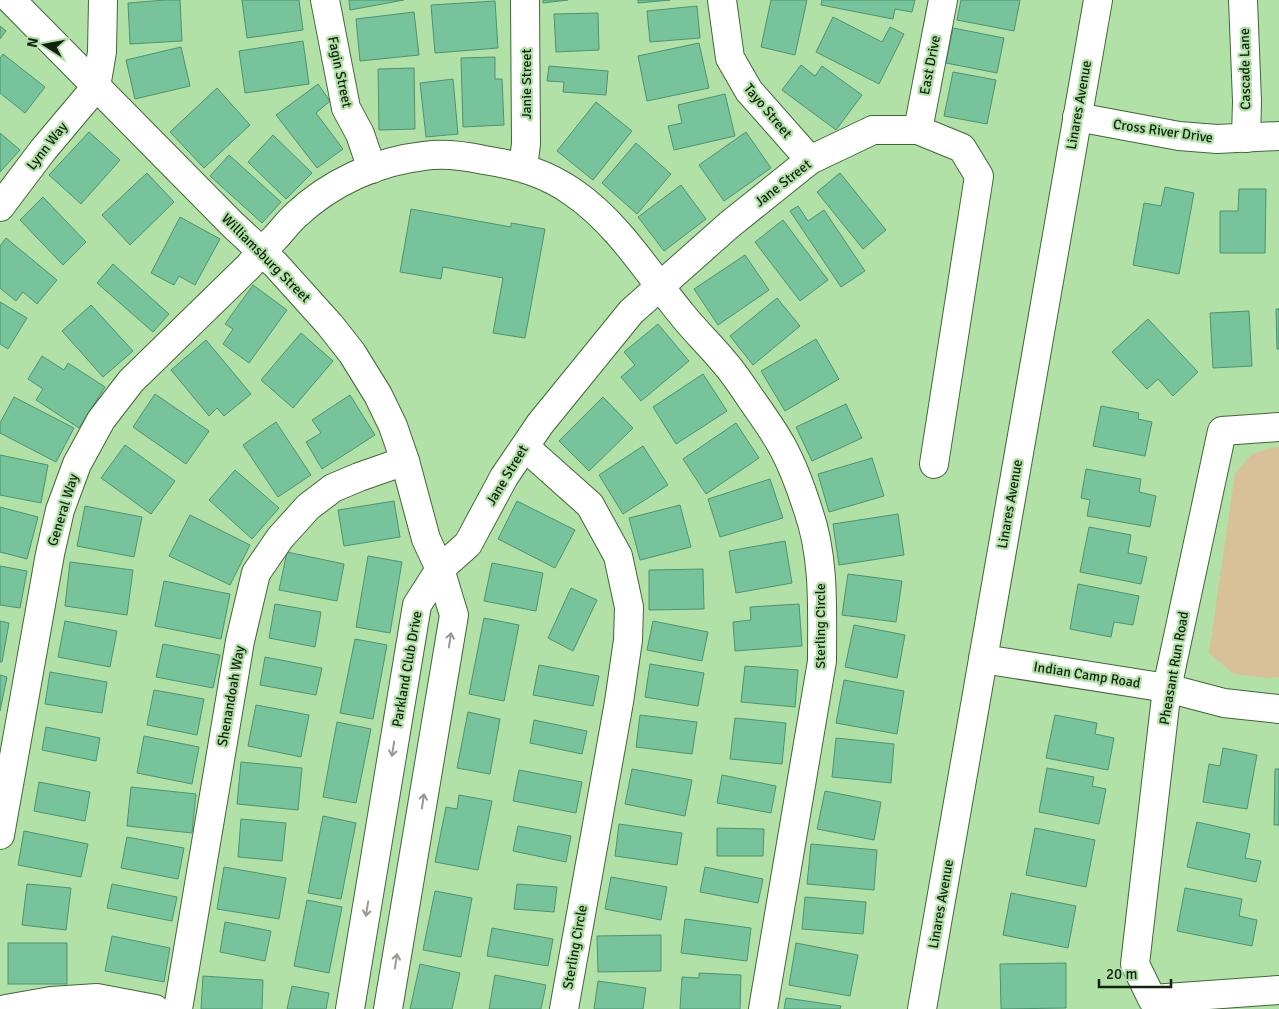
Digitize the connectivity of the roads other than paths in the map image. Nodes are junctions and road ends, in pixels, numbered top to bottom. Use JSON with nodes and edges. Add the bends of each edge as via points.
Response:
{"nodes":[{"id":1,"x":10,"y":0,"type":"edge"},
{"id":2,"x":103,"y":0,"type":"edge"},
{"id":3,"x":325,"y":0,"type":"edge"},
{"id":4,"x":525,"y":0,"type":"edge"},
{"id":5,"x":722,"y":0,"type":"edge"},
{"id":6,"x":943,"y":0,"type":"edge"},
{"id":7,"x":1098,"y":0,"type":"edge"},
{"id":8,"x":1243,"y":0,"type":"edge"},
{"id":9,"x":96,"y":86,"type":"junction"},
{"id":10,"x":1078,"y":117,"type":"junction"},
{"id":11,"x":918,"y":130,"type":"junction"},
{"id":12,"x":1279,"y":136,"type":"edge"},
{"id":13,"x":1246,"y":138,"type":"junction"},
{"id":14,"x":810,"y":160,"type":"junction"},
{"id":15,"x":523,"y":167,"type":"junction"},
{"id":16,"x":372,"y":169,"type":"junction"},
{"id":17,"x":0,"y":207,"type":"edge"},
{"id":18,"x":261,"y":251,"type":"junction"},
{"id":19,"x":660,"y":286,"type":"junction"},
{"id":20,"x":1279,"y":427,"type":"edge"},
{"id":21,"x":524,"y":447,"type":"junction"},
{"id":22,"x":405,"y":461,"type":"junction"},
{"id":23,"x":934,"y":464,"type":"dead end"},
{"id":24,"x":440,"y":569,"type":"junction"},
{"id":25,"x":983,"y":659,"type":"junction"},
{"id":26,"x":1167,"y":688,"type":"junction"},
{"id":27,"x":1279,"y":708,"type":"edge"},
{"id":28,"x":0,"y":835,"type":"edge"},
{"id":29,"x":1279,"y":990,"type":"edge"},
{"id":30,"x":6,"y":1009,"type":"edge"},
{"id":31,"x":155,"y":1009,"type":"edge"},
{"id":32,"x":178,"y":1009,"type":"edge"},
{"id":33,"x":350,"y":1009,"type":"edge"},
{"id":34,"x":388,"y":1009,"type":"edge"},
{"id":35,"x":564,"y":1009,"type":"edge"},
{"id":36,"x":764,"y":1009,"type":"edge"},
{"id":37,"x":922,"y":1009,"type":"edge"}],
"edges":[{"from":1,"to":9,"type":"street","name":"Williamsburg Street"},
{"from":2,"to":9,"type":"street","via":[[102,52]]},
{"from":3,"to":16,"type":"street","name":"Fagin Street","via":[[346,108],[360,134]]},
{"from":4,"to":15,"type":"street","name":"Janie Street","via":[[526,144]]},
{"from":5,"to":14,"type":"street","name":"Tayo Street","via":[[730,58],[749,91]]},
{"from":6,"to":11,"type":"street","name":"East Drive"},
{"from":7,"to":10,"type":"street","name":"Linares Avenue"},
{"from":8,"to":13,"type":"street","name":"Cascade Lane"},
{"from":9,"to":17,"type":"street","name":"Lynn Way"},
{"from":9,"to":18,"type":"street","name":"Williamsburg Street"},
{"from":10,"to":13,"type":"street","name":"Cross River Drive","via":[[1179,136]]},
{"from":10,"to":25,"type":"street","name":"Linares Avenue"},
{"from":11,"to":14,"type":"street","name":"Jane Street","via":[[873,130]]},
{"from":11,"to":23,"type":"street","name":"Jane Street","via":[[962,148],[979,176]]},
{"from":12,"to":13,"type":"street","name":"Cross River Drive"},
{"from":14,"to":19,"type":"street","name":"Jane Street"},
{"from":15,"to":16,"type":"street","name":"General Way","via":[[472,158],[426,156],[398,160]]},
{"from":15,"to":19,"type":"street","name":"Sterling Circle","via":[[546,175],[575,194],[624,240]]},
{"from":16,"to":18,"type":"street","name":"General Way","via":[[320,195]]},
{"from":18,"to":22,"type":"street","name":"Williamsburg Street","via":[[309,300],[352,353],[382,403]]},
{"from":18,"to":28,"type":"street","name":"General Way","via":[[131,381],[101,420],[77,464],[60,510],[50,554]]},
{"from":19,"to":21,"type":"street","name":"Jane Street","via":[[606,341]]},
{"from":19,"to":36,"type":"street","name":"Sterling Circle","via":[[726,364],[781,445],[809,511],[818,549],[822,661]]},
{"from":20,"to":26,"type":"street","name":"Pheasant Run Road","via":[[1222,432]]},
{"from":21,"to":24,"type":"street","name":"Jane Street","via":[[504,476],[468,544]]},
{"from":21,"to":35,"type":"street","name":"Sterling Circle","via":[[590,506],[618,556],[629,607],[619,702]]},
{"from":22,"to":24,"type":"street","name":"Williamsburg Street","via":[[426,538]]},
{"from":22,"to":32,"type":"street","name":"Shenandoah Way","via":[[334,488],[308,507],[280,538],[256,573],[240,641]]},
{"from":24,"to":33,"type":"street","name":"Parkland Club Drive","one_way":true,"via":[[417,606]]},
{"from":34,"to":24,"type":"street","one_way":true,"via":[[454,615]]},
{"from":25,"to":26,"type":"street","name":"Indian Camp Road"},
{"from":25,"to":37,"type":"street","name":"Linares Avenue"},
{"from":26,"to":27,"type":"street","name":"Indian Camp Road","via":[[1224,703]]},
{"from":26,"to":29,"type":"street","name":"Pheasant Run Road","via":[[1135,964],[1152,999]]},
{"from":30,"to":31,"type":"street","via":[[50,1001],[97,998]]}]}
